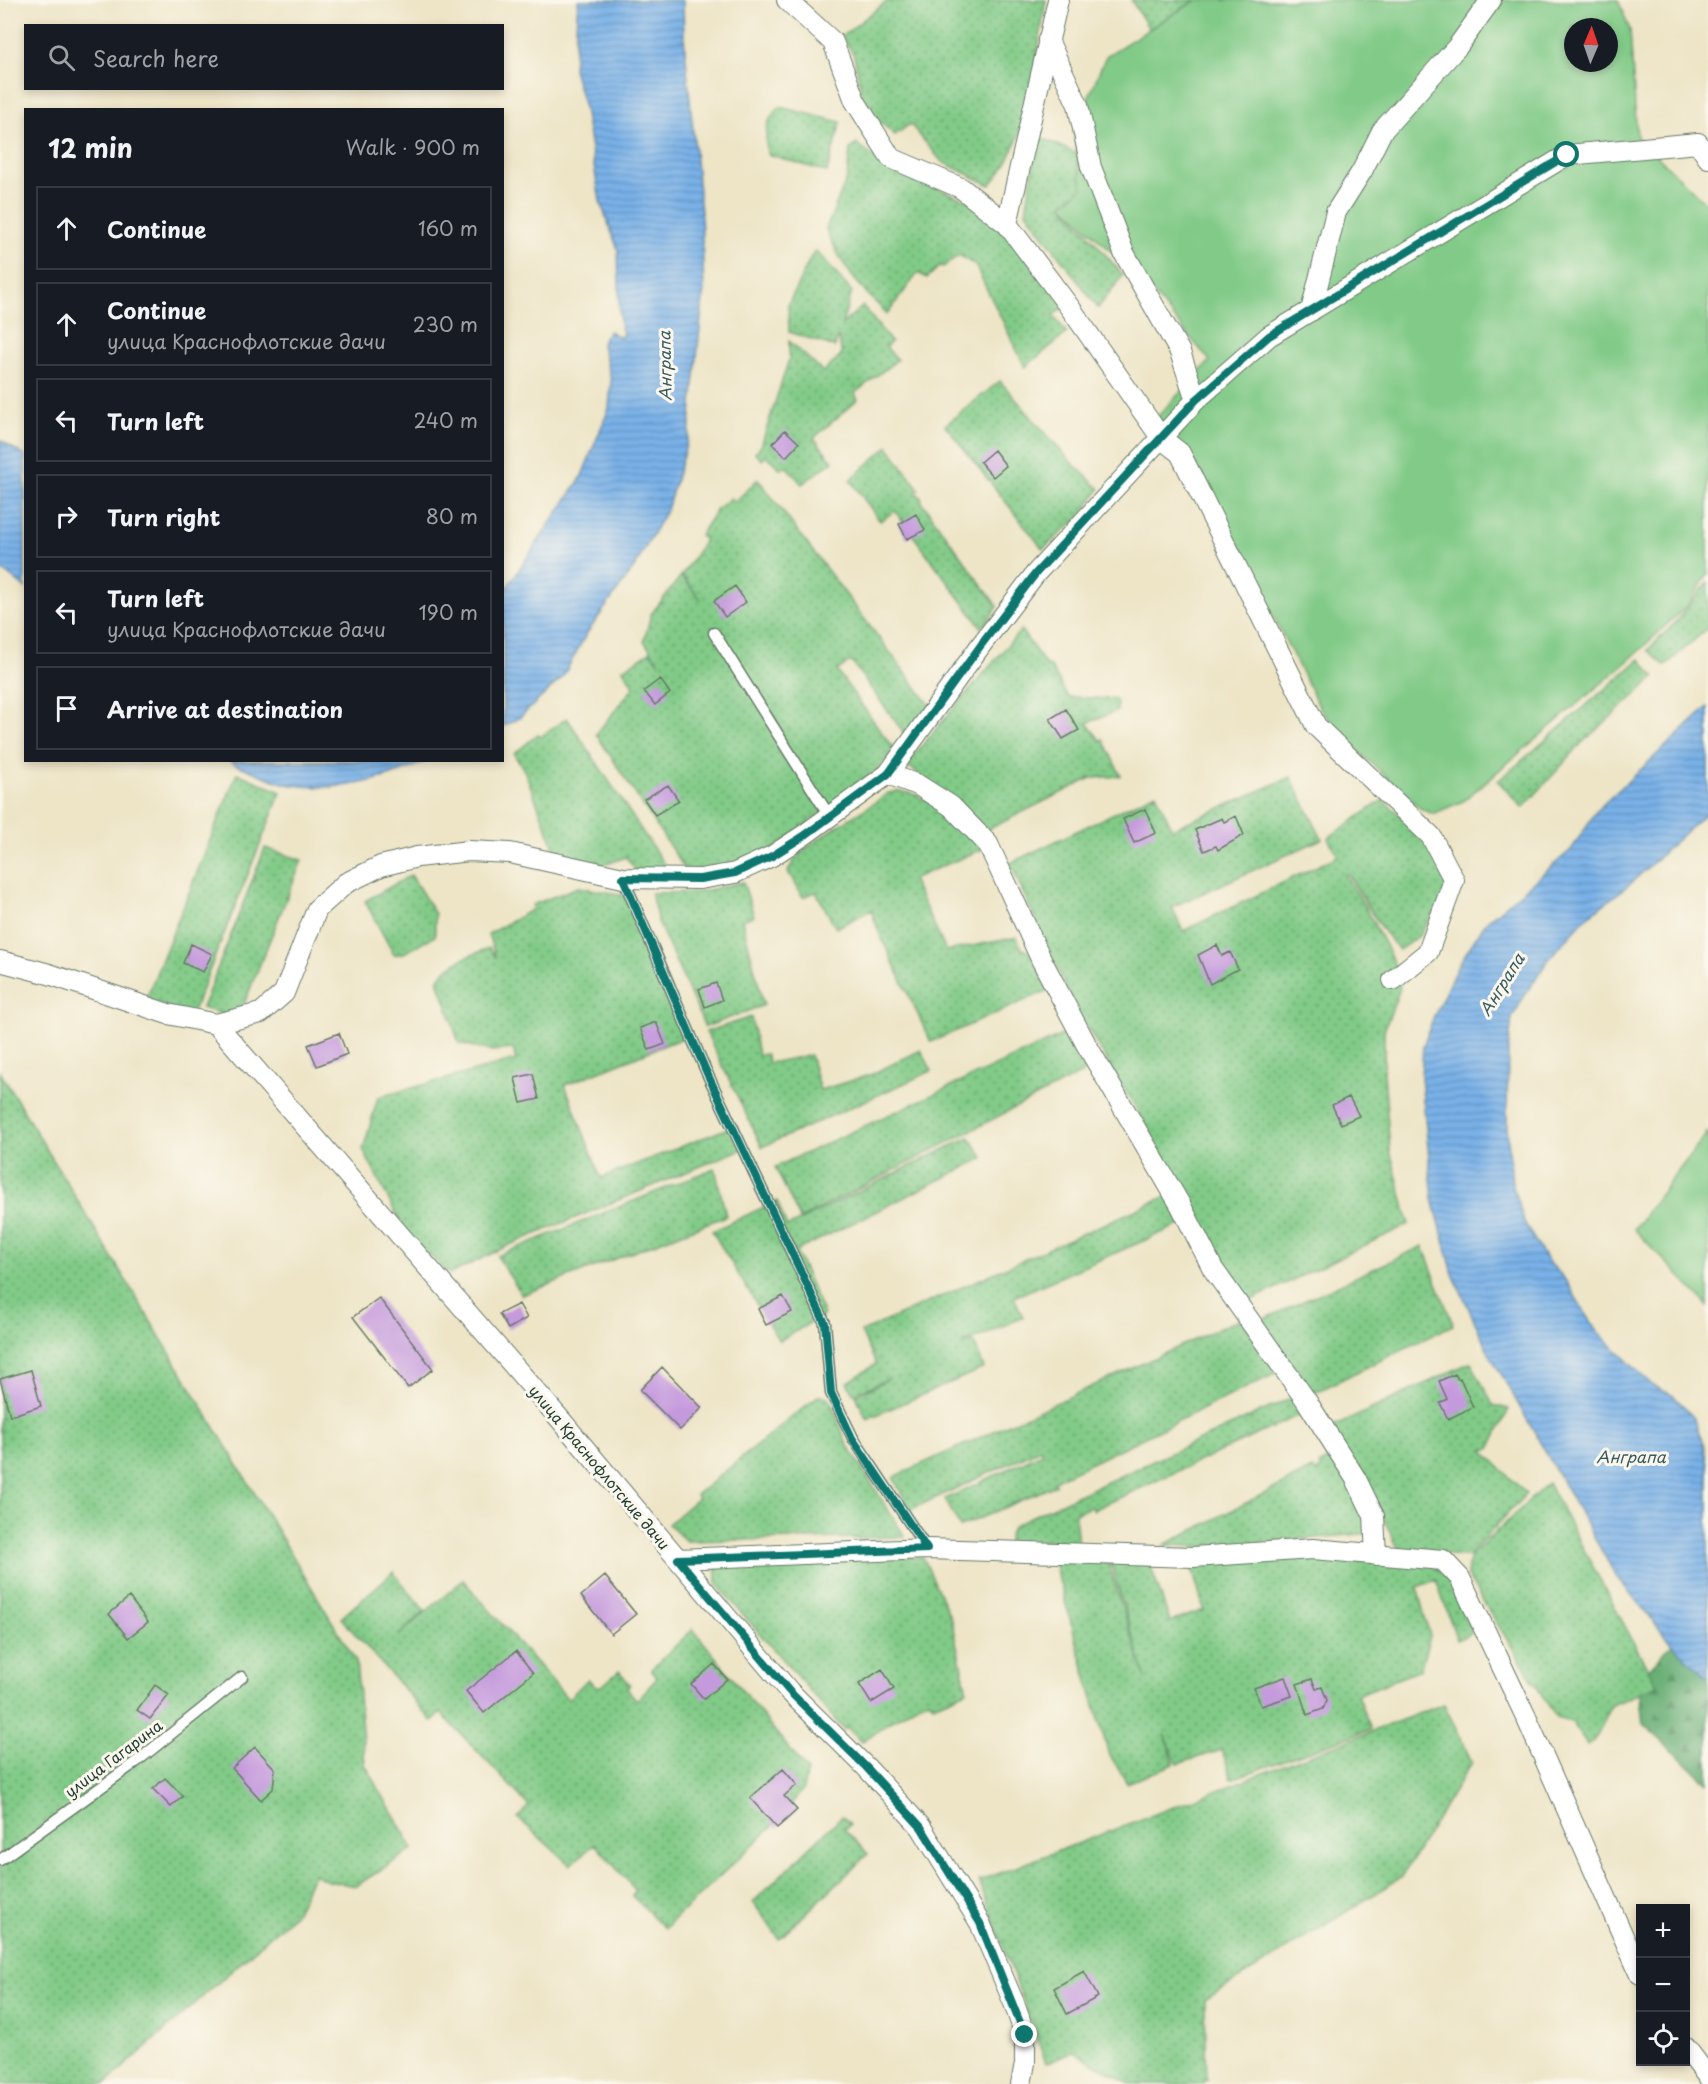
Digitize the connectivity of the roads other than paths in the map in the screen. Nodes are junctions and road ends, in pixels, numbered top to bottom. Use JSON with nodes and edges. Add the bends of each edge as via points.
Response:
{"nodes":[{"id":1,"x":787,"y":0,"type":"edge"},
{"id":2,"x":1058,"y":0,"type":"edge"},
{"id":3,"x":1491,"y":0,"type":"edge"},
{"id":4,"x":1048,"y":40,"type":"junction"},
{"id":5,"x":1708,"y":158,"type":"edge"},
{"id":6,"x":1007,"y":224,"type":"junction"},
{"id":7,"x":1311,"y":310,"type":"junction"},
{"id":8,"x":1196,"y":400,"type":"junction"},
{"id":9,"x":1162,"y":439,"type":"junction"},
{"id":10,"x":714,"y":633,"type":"dead end"},
{"id":11,"x":888,"y":774,"type":"junction"},
{"id":12,"x":830,"y":817,"type":"junction"},
{"id":13,"x":623,"y":878,"type":"junction"},
{"id":14,"x":0,"y":961,"type":"edge"},
{"id":15,"x":1393,"y":980,"type":"dead end"},
{"id":16,"x":216,"y":1024,"type":"junction"},
{"id":17,"x":927,"y":1549,"type":"junction"},
{"id":18,"x":1376,"y":1555,"type":"junction"},
{"id":19,"x":678,"y":1559,"type":"junction"},
{"id":20,"x":242,"y":1677,"type":"dead end"},
{"id":21,"x":0,"y":1860,"type":"edge"},
{"id":22,"x":1636,"y":1963,"type":"edge"},
{"id":23,"x":1690,"y":2053,"type":"edge"},
{"id":24,"x":1708,"y":2077,"type":"edge"},
{"id":25,"x":1021,"y":2084,"type":"edge"}],
"edges":[{"from":1,"to":6,"type":"street","via":[[832,42],[855,101],[891,158],[961,188]]},
{"from":2,"to":4,"type":"street"},
{"from":3,"to":7,"type":"street","via":[[1458,46],[1382,131],[1336,212]]},
{"from":4,"to":6,"type":"street"},
{"from":4,"to":8,"type":"street","via":[[1078,105],[1091,166],[1124,253],[1180,352]]},
{"from":5,"to":7,"type":"street","via":[[1698,143],[1567,155]]},
{"from":6,"to":9,"type":"street"},
{"from":7,"to":8,"type":"street","via":[[1269,336]]},
{"from":8,"to":9,"type":"street"},
{"from":9,"to":11,"type":"street","via":[[1036,573]]},
{"from":9,"to":15,"type":"street","via":[[1180,453],[1316,726],[1431,836],[1454,880],[1428,952]]},
{"from":10,"to":12,"type":"lane"},
{"from":11,"to":12,"type":"street"},
{"from":11,"to":18,"type":"street","via":[[918,785],[951,806],[988,844],[1042,961],[1213,1269],[1306,1400],[1356,1479],[1374,1516]]},
{"from":12,"to":13,"type":"street","via":[[772,856],[735,873],[700,879]]},
{"from":13,"to":16,"type":"street","via":[[510,854],[469,851],[381,866],[346,883],[317,909],[284,993],[261,1014]]},
{"from":13,"to":17,"type":"lane","via":[[706,1071],[825,1323],[831,1393],[852,1438]]},
{"from":14,"to":16,"type":"street","via":[[168,1014]]},
{"from":16,"to":19,"type":"street","name":"улица Краснофлотские дачи"},
{"from":17,"to":18,"type":"street","via":[[1193,1557],[1313,1549]]},
{"from":17,"to":19,"type":"street"},
{"from":18,"to":22,"type":"street","via":[[1443,1560],[1460,1578]]},
{"from":19,"to":25,"type":"street","name":"улица Краснофлотские дачи","via":[[789,1691],[921,1827],[980,1923],[1014,2003],[1025,2035],[1026,2063]]},
{"from":20,"to":21,"type":"lane","name":"улица Гагарина","via":[[136,1762]]},
{"from":23,"to":24,"type":"street"}]}
